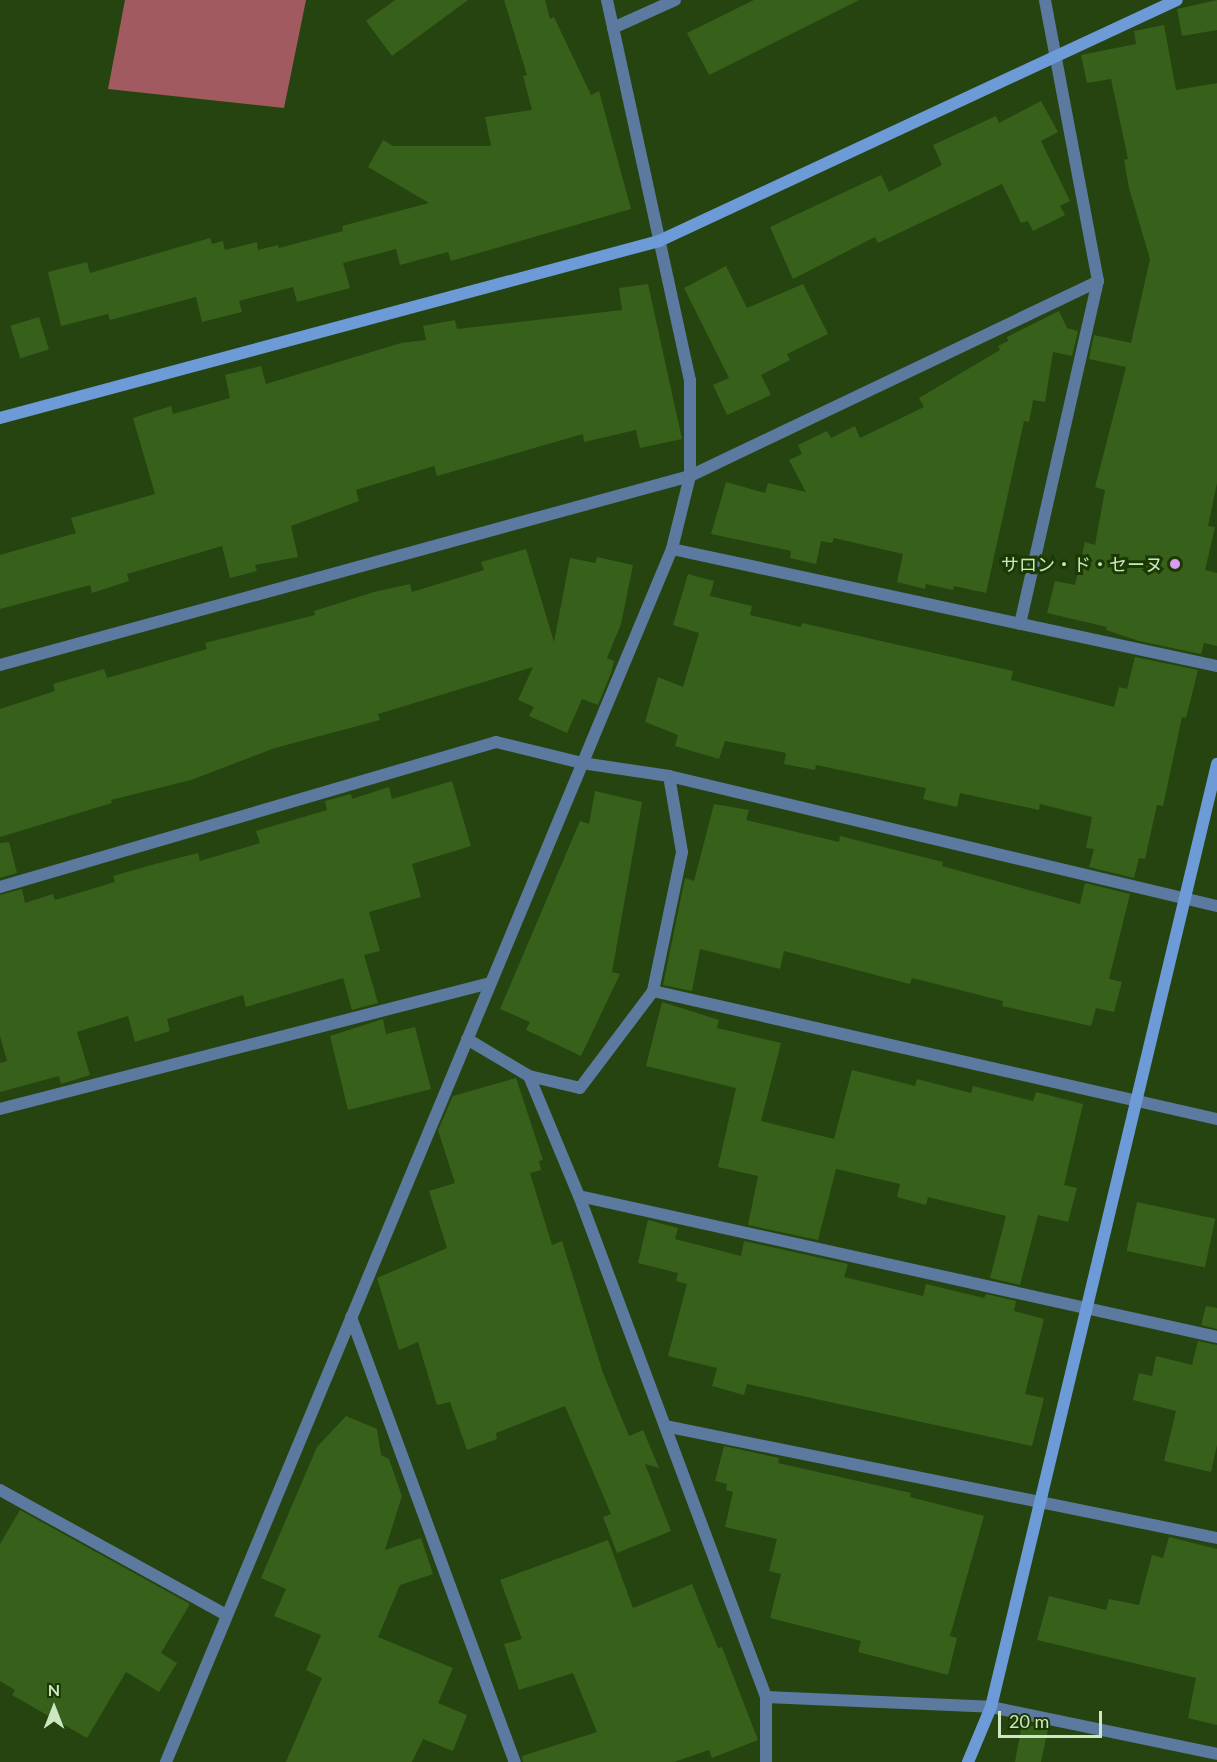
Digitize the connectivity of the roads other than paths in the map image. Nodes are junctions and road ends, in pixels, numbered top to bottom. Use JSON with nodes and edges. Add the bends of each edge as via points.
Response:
{"nodes":[{"id":1,"x":607,"y":0,"type":"edge"},
{"id":2,"x":675,"y":0,"type":"edge"},
{"id":3,"x":1045,"y":0,"type":"edge"},
{"id":4,"x":1177,"y":0,"type":"edge"},
{"id":5,"x":613,"y":28,"type":"junction"},
{"id":6,"x":1057,"y":56,"type":"junction"},
{"id":7,"x":658,"y":241,"type":"junction"},
{"id":8,"x":1098,"y":281,"type":"junction"},
{"id":9,"x":0,"y":418,"type":"edge"},
{"id":10,"x":690,"y":476,"type":"junction"},
{"id":11,"x":672,"y":549,"type":"junction"},
{"id":12,"x":1020,"y":624,"type":"junction"},
{"id":13,"x":0,"y":665,"type":"edge"},
{"id":14,"x":1217,"y":666,"type":"edge"},
{"id":15,"x":582,"y":763,"type":"junction"},
{"id":16,"x":1217,"y":764,"type":"edge"},
{"id":17,"x":669,"y":776,"type":"junction"},
{"id":18,"x":0,"y":886,"type":"edge"},
{"id":19,"x":1186,"y":899,"type":"junction"},
{"id":20,"x":1217,"y":906,"type":"edge"},
{"id":21,"x":490,"y":983,"type":"junction"},
{"id":22,"x":653,"y":991,"type":"junction"},
{"id":23,"x":467,"y":1039,"type":"junction"},
{"id":24,"x":529,"y":1076,"type":"junction"},
{"id":25,"x":1134,"y":1101,"type":"junction"},
{"id":26,"x":0,"y":1109,"type":"edge"},
{"id":27,"x":1217,"y":1119,"type":"edge"},
{"id":28,"x":579,"y":1196,"type":"junction"},
{"id":29,"x":1089,"y":1308,"type":"junction"},
{"id":30,"x":351,"y":1317,"type":"junction"},
{"id":31,"x":1217,"y":1337,"type":"edge"},
{"id":32,"x":665,"y":1426,"type":"junction"},
{"id":33,"x":0,"y":1490,"type":"edge"},
{"id":34,"x":1042,"y":1501,"type":"junction"},
{"id":35,"x":1217,"y":1538,"type":"edge"},
{"id":36,"x":226,"y":1615,"type":"junction"},
{"id":37,"x":766,"y":1697,"type":"junction"},
{"id":38,"x":992,"y":1707,"type":"junction"},
{"id":39,"x":1217,"y":1754,"type":"edge"},
{"id":40,"x":166,"y":1762,"type":"edge"},
{"id":41,"x":515,"y":1762,"type":"edge"},
{"id":42,"x":766,"y":1762,"type":"edge"},
{"id":43,"x":968,"y":1762,"type":"edge"}],
"edges":[{"from":1,"to":5,"type":"street"},
{"from":2,"to":5,"type":"street"},
{"from":3,"to":6,"type":"street"},
{"from":4,"to":6,"type":"street"},
{"from":5,"to":7,"type":"street"},
{"from":6,"to":7,"type":"street"},
{"from":6,"to":8,"type":"street"},
{"from":7,"to":9,"type":"street"},
{"from":7,"to":10,"type":"street","via":[[690,380]]},
{"from":8,"to":10,"type":"street"},
{"from":8,"to":12,"type":"street"},
{"from":10,"to":11,"type":"street"},
{"from":10,"to":13,"type":"street"},
{"from":11,"to":12,"type":"street"},
{"from":11,"to":15,"type":"street"},
{"from":12,"to":14,"type":"street"},
{"from":15,"to":17,"type":"street"},
{"from":15,"to":18,"type":"street","via":[[496,742]]},
{"from":15,"to":21,"type":"street"},
{"from":16,"to":19,"type":"street"},
{"from":17,"to":19,"type":"street"},
{"from":17,"to":22,"type":"street","via":[[682,852]]},
{"from":19,"to":20,"type":"street"},
{"from":19,"to":25,"type":"street"},
{"from":21,"to":23,"type":"street"},
{"from":21,"to":26,"type":"street"},
{"from":22,"to":24,"type":"street","via":[[580,1088]]},
{"from":22,"to":25,"type":"street"},
{"from":23,"to":24,"type":"street"},
{"from":23,"to":30,"type":"street"},
{"from":24,"to":28,"type":"street"},
{"from":25,"to":27,"type":"street"},
{"from":25,"to":29,"type":"street"},
{"from":28,"to":29,"type":"street"},
{"from":28,"to":32,"type":"street"},
{"from":29,"to":31,"type":"street"},
{"from":29,"to":34,"type":"street"},
{"from":30,"to":36,"type":"street"},
{"from":30,"to":41,"type":"street"},
{"from":32,"to":34,"type":"street"},
{"from":32,"to":37,"type":"street"},
{"from":33,"to":36,"type":"street"},
{"from":34,"to":35,"type":"street"},
{"from":34,"to":38,"type":"street"},
{"from":36,"to":40,"type":"street"},
{"from":37,"to":38,"type":"street"},
{"from":37,"to":42,"type":"street"},
{"from":38,"to":39,"type":"street"},
{"from":38,"to":43,"type":"street"}]}
